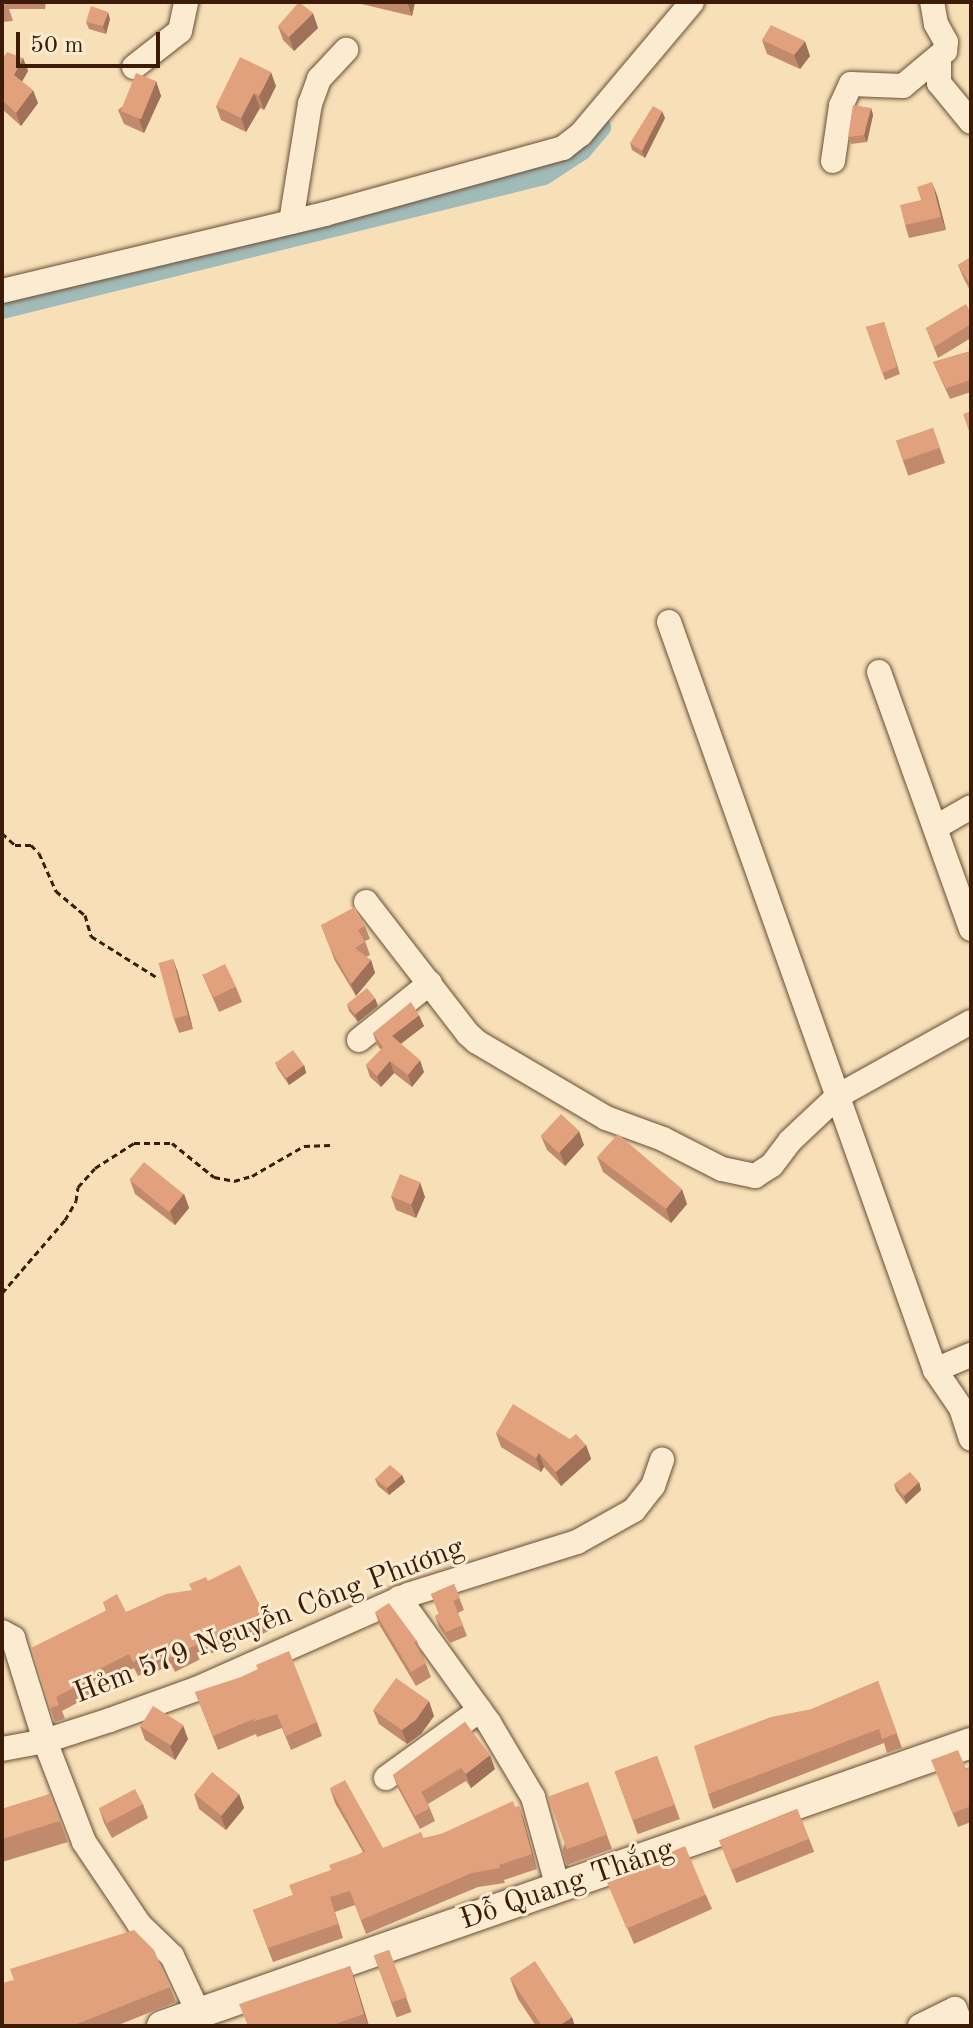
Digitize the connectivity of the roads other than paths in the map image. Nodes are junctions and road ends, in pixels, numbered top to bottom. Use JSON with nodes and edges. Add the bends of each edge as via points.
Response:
{"nodes":[{"id":1,"x":186,"y":2,"type":"edge"},
{"id":2,"x":692,"y":2,"type":"edge"},
{"id":3,"x":932,"y":2,"type":"edge"},
{"id":4,"x":346,"y":50,"type":"dead end"},
{"id":5,"x":939,"y":59,"type":"junction"},
{"id":6,"x":134,"y":67,"type":"dead end"},
{"id":7,"x":971,"y":122,"type":"edge"},
{"id":8,"x":833,"y":161,"type":"dead end"},
{"id":9,"x":291,"y":222,"type":"junction"},
{"id":10,"x":2,"y":291,"type":"edge"},
{"id":11,"x":669,"y":622,"type":"dead end"},
{"id":12,"x":879,"y":672,"type":"dead end"},
{"id":13,"x":971,"y":807,"type":"edge"},
{"id":14,"x":936,"y":827,"type":"junction"},
{"id":15,"x":366,"y":902,"type":"dead end"},
{"id":16,"x":971,"y":929,"type":"edge"},
{"id":17,"x":430,"y":983,"type":"junction"},
{"id":18,"x":971,"y":1022,"type":"edge"},
{"id":19,"x":359,"y":1040,"type":"dead end"},
{"id":20,"x":838,"y":1096,"type":"junction"},
{"id":21,"x":971,"y":1355,"type":"edge"},
{"id":22,"x":935,"y":1370,"type":"junction"},
{"id":23,"x":966,"y":1406,"type":"edge"},
{"id":24,"x":971,"y":1438,"type":"edge"},
{"id":25,"x":662,"y":1460,"type":"dead end"},
{"id":26,"x":399,"y":1598,"type":"junction"},
{"id":27,"x":2,"y":1632,"type":"edge"},
{"id":28,"x":480,"y":1710,"type":"junction"},
{"id":29,"x":45,"y":1741,"type":"junction"},
{"id":30,"x":971,"y":1743,"type":"edge"},
{"id":31,"x":2,"y":1749,"type":"edge"},
{"id":32,"x":386,"y":1778,"type":"dead end"},
{"id":33,"x":558,"y":1888,"type":"junction"},
{"id":34,"x":199,"y":2014,"type":"junction"},
{"id":35,"x":162,"y":2026,"type":"edge"},
{"id":36,"x":920,"y":2026,"type":"edge"},
{"id":37,"x":962,"y":2026,"type":"edge"}],
"edges":[{"from":1,"to":6,"type":"street","via":[[180,31]]},
{"from":2,"to":9,"type":"street","via":[[581,134],[563,148]]},
{"from":3,"to":5,"type":"street","via":[[946,42]]},
{"from":4,"to":9,"type":"street","via":[[319,79],[310,104]]},
{"from":5,"to":7,"type":"street","via":[[939,83]]},
{"from":5,"to":8,"type":"street","via":[[903,86],[851,84],[841,106]]},
{"from":9,"to":10,"type":"street"},
{"from":11,"to":20,"type":"street"},
{"from":12,"to":14,"type":"street"},
{"from":13,"to":14,"type":"street"},
{"from":14,"to":16,"type":"street"},
{"from":15,"to":17,"type":"street"},
{"from":17,"to":19,"type":"street"},
{"from":17,"to":20,"type":"street","via":[[477,1042],[606,1118],[722,1169],[755,1176]]},
{"from":18,"to":20,"type":"street"},
{"from":20,"to":22,"type":"street"},
{"from":21,"to":22,"type":"street"},
{"from":22,"to":23,"type":"street"},
{"from":23,"to":24,"type":"street"},
{"from":25,"to":26,"type":"street","name":"Hẻm 579 Nguyễn Công Phương","via":[[653,1486],[634,1510],[610,1526],[577,1542]]},
{"from":26,"to":28,"type":"street"},
{"from":26,"to":29,"type":"street","name":"Hẻm 579 Nguyễn Công Phương","via":[[196,1689]]},
{"from":27,"to":29,"type":"street","via":[[13,1638]]},
{"from":28,"to":32,"type":"street"},
{"from":28,"to":33,"type":"street","via":[[533,1797]]},
{"from":29,"to":31,"type":"street","name":"Hẻm 579 Nguyễn Công Phương"},
{"from":29,"to":34,"type":"street","via":[[84,1842],[139,1924],[172,1956]]},
{"from":30,"to":33,"type":"street","name":"Đỗ Quang Thắng"},
{"from":33,"to":34,"type":"street","name":"Đỗ Quang Thắng"},
{"from":34,"to":35,"type":"street","name":"Đỗ Quang Thắng"},
{"from":36,"to":37,"type":"street","via":[[955,2009]]}]}
